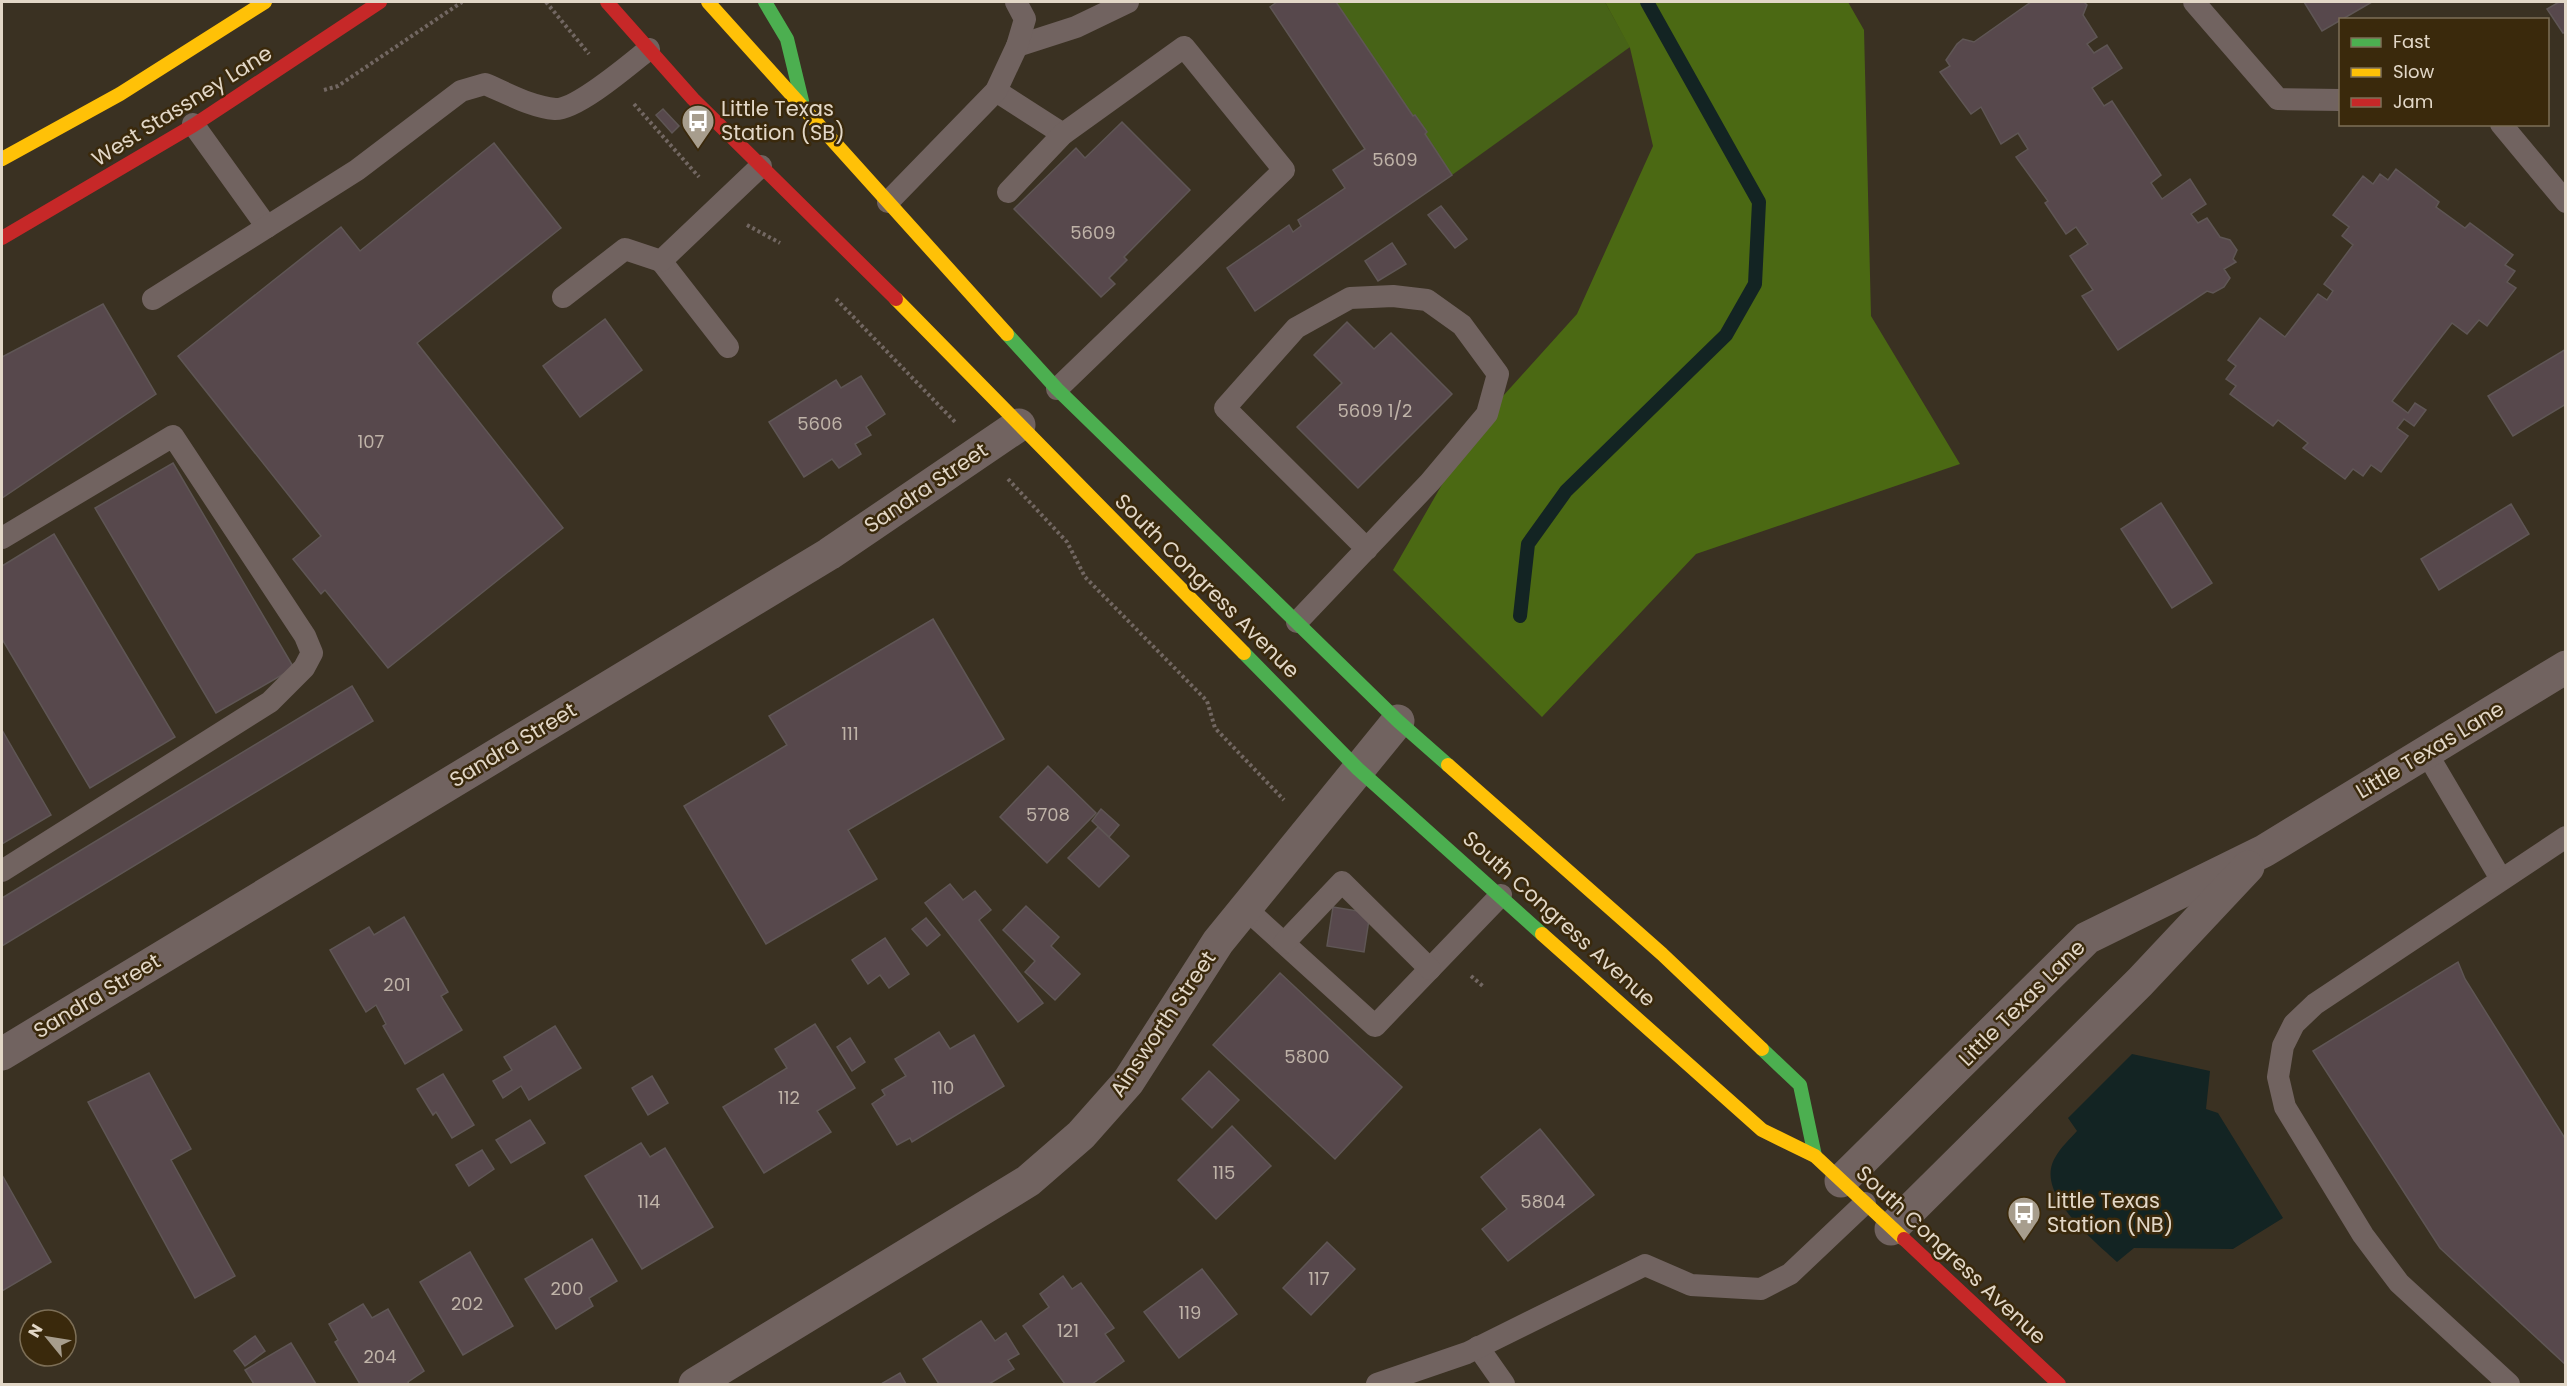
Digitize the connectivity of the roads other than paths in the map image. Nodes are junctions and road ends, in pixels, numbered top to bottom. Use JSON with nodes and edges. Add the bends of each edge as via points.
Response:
{"nodes":[{"id":1,"x":265,"y":2,"type":"edge"},
{"id":2,"x":380,"y":2,"type":"edge"},
{"id":3,"x":607,"y":2,"type":"edge"},
{"id":4,"x":708,"y":2,"type":"edge"},
{"id":5,"x":765,"y":2,"type":"edge"},
{"id":6,"x":1016,"y":2,"type":"edge"},
{"id":7,"x":1128,"y":2,"type":"edge"},
{"id":8,"x":2194,"y":2,"type":"edge"},
{"id":9,"x":1017,"y":46,"type":"junction"},
{"id":10,"x":649,"y":50,"type":"junction"},
{"id":11,"x":996,"y":91,"type":"junction"},
{"id":12,"x":2339,"y":100,"type":"edge"},
{"id":13,"x":803,"y":106,"type":"junction"},
{"id":14,"x":194,"y":124,"type":"junction"},
{"id":15,"x":2503,"y":126,"type":"edge"},
{"id":16,"x":1063,"y":134,"type":"junction"},
{"id":17,"x":2,"y":159,"type":"edge"},
{"id":18,"x":761,"y":166,"type":"junction"},
{"id":19,"x":1008,"y":192,"type":"dead end"},
{"id":20,"x":888,"y":202,"type":"junction"},
{"id":21,"x":2565,"y":202,"type":"edge"},
{"id":22,"x":267,"y":227,"type":"junction"},
{"id":23,"x":2,"y":238,"type":"edge"},
{"id":24,"x":661,"y":261,"type":"junction"},
{"id":25,"x":563,"y":297,"type":"dead end"},
{"id":26,"x":153,"y":299,"type":"dead end"},
{"id":27,"x":728,"y":347,"type":"dead end"},
{"id":28,"x":1057,"y":388,"type":"junction"},
{"id":29,"x":1019,"y":425,"type":"junction"},
{"id":30,"x":2,"y":538,"type":"edge"},
{"id":31,"x":1367,"y":549,"type":"junction"},
{"id":32,"x":1297,"y":622,"type":"junction"},
{"id":33,"x":2565,"y":667,"type":"edge"},
{"id":34,"x":1398,"y":721,"type":"junction"},
{"id":35,"x":2426,"y":752,"type":"junction"},
{"id":36,"x":1358,"y":769,"type":"junction"},
{"id":37,"x":2565,"y":837,"type":"edge"},
{"id":38,"x":2264,"y":851,"type":"junction"},
{"id":39,"x":2,"y":871,"type":"edge"},
{"id":40,"x":2501,"y":879,"type":"junction"},
{"id":41,"x":1501,"y":895,"type":"junction"},
{"id":42,"x":1244,"y":907,"type":"junction"},
{"id":43,"x":1284,"y":943,"type":"junction"},
{"id":44,"x":1430,"y":969,"type":"junction"},
{"id":45,"x":2,"y":1054,"type":"edge"},
{"id":46,"x":1815,"y":1156,"type":"junction"},
{"id":47,"x":1841,"y":1181,"type":"junction"},
{"id":48,"x":1865,"y":1203,"type":"junction"},
{"id":49,"x":1891,"y":1229,"type":"junction"},
{"id":50,"x":1478,"y":1347,"type":"junction"},
{"id":51,"x":695,"y":1384,"type":"edge"},
{"id":52,"x":1377,"y":1384,"type":"edge"},
{"id":53,"x":1504,"y":1384,"type":"edge"},
{"id":54,"x":2059,"y":1384,"type":"edge"},
{"id":55,"x":2509,"y":1384,"type":"edge"}],
"edges":[{"from":1,"to":17,"type":"main road","name":"West Stassney Lane","via":[[120,94]]},
{"from":2,"to":14,"type":"main road","name":"West Stassney Lane"},
{"from":3,"to":10,"type":"main road","name":"South Congress Avenue"},
{"from":4,"to":13,"type":"main road","name":"South Congress Avenue"},
{"from":5,"to":13,"type":"main road","via":[[787,39]]},
{"from":6,"to":9,"type":"lane","via":[[1025,19]]},
{"from":7,"to":9,"type":"lane","via":[[1076,27]]},
{"from":8,"to":12,"type":"lane","via":[[2278,99]]},
{"from":9,"to":11,"type":"lane"},
{"from":10,"to":18,"type":"main road","name":"South Congress Avenue"},
{"from":10,"to":22,"type":"lane","via":[[600,89],[559,109],[539,106],[485,84],[461,91],[357,170]]},
{"from":11,"to":16,"type":"lane"},
{"from":11,"to":20,"type":"lane"},
{"from":13,"to":20,"type":"main road","name":"South Congress Avenue"},
{"from":14,"to":22,"type":"lane"},
{"from":14,"to":23,"type":"main road","name":"West Stassney Lane","via":[[104,182]]},
{"from":15,"to":21,"type":"lane"},
{"from":16,"to":19,"type":"lane"},
{"from":16,"to":28,"type":"lane","via":[[1184,47],[1284,170]]},
{"from":18,"to":24,"type":"lane"},
{"from":18,"to":29,"type":"main road","name":"South Congress Avenue"},
{"from":20,"to":28,"type":"main road","name":"South Congress Avenue"},
{"from":22,"to":26,"type":"lane"},
{"from":24,"to":25,"type":"lane","via":[[625,249]]},
{"from":24,"to":27,"type":"lane"},
{"from":28,"to":32,"type":"main road","name":"South Congress Avenue"},
{"from":29,"to":36,"type":"main road","name":"South Congress Avenue"},
{"from":29,"to":45,"type":"street","name":"Sandra Street","via":[[829,554]]},
{"from":30,"to":39,"type":"lane","via":[[173,436],[305,636],[312,653],[304,668],[270,702]]},
{"from":31,"to":31,"type":"lane","via":[[1487,414],[1498,374],[1462,325],[1427,300],[1350,298],[1296,328],[1225,408]]},
{"from":31,"to":32,"type":"lane"},
{"from":32,"to":34,"type":"main road","name":"South Congress Avenue"},
{"from":33,"to":35,"type":"street","name":"Little Texas Lane"},
{"from":34,"to":36,"type":"street","name":"Ainsworth Street"},
{"from":34,"to":46,"type":"main road","name":"South Congress Avenue","via":[[1662,954],[1800,1085]]},
{"from":35,"to":38,"type":"street","name":"Little Texas Lane"},
{"from":35,"to":40,"type":"lane"},
{"from":36,"to":41,"type":"main road","name":"South Congress Avenue"},
{"from":36,"to":42,"type":"street","name":"Ainsworth Street"},
{"from":37,"to":40,"type":"lane"},
{"from":38,"to":47,"type":"street","name":"Little Texas Lane","via":[[2087,938]]},
{"from":38,"to":49,"type":"street","name":"Little Texas Lane","via":[[2140,982]]},
{"from":40,"to":55,"type":"lane","via":[[2315,1004],[2294,1024],[2278,1077],[2285,1107],[2363,1235],[2399,1283]]},
{"from":41,"to":44,"type":"lane"},
{"from":41,"to":46,"type":"main road","name":"South Congress Avenue","via":[[1762,1130]]},
{"from":42,"to":43,"type":"lane"},
{"from":42,"to":51,"type":"street","name":"Ainsworth Street","via":[[1128,1082],[1081,1135],[1028,1181]]},
{"from":43,"to":44,"type":"lane","via":[[1375,1026]]},
{"from":43,"to":44,"type":"lane","via":[[1342,882]]},
{"from":46,"to":47,"type":"main road","name":"South Congress Avenue"},
{"from":47,"to":48,"type":"main road","name":"South Congress Avenue"},
{"from":48,"to":49,"type":"main road","name":"South Congress Avenue"},
{"from":48,"to":50,"type":"lane","via":[[1790,1274],[1761,1289],[1691,1285],[1645,1265]]},
{"from":49,"to":54,"type":"main road","name":"South Congress Avenue"},
{"from":50,"to":52,"type":"lane"},
{"from":50,"to":53,"type":"lane"}]}
